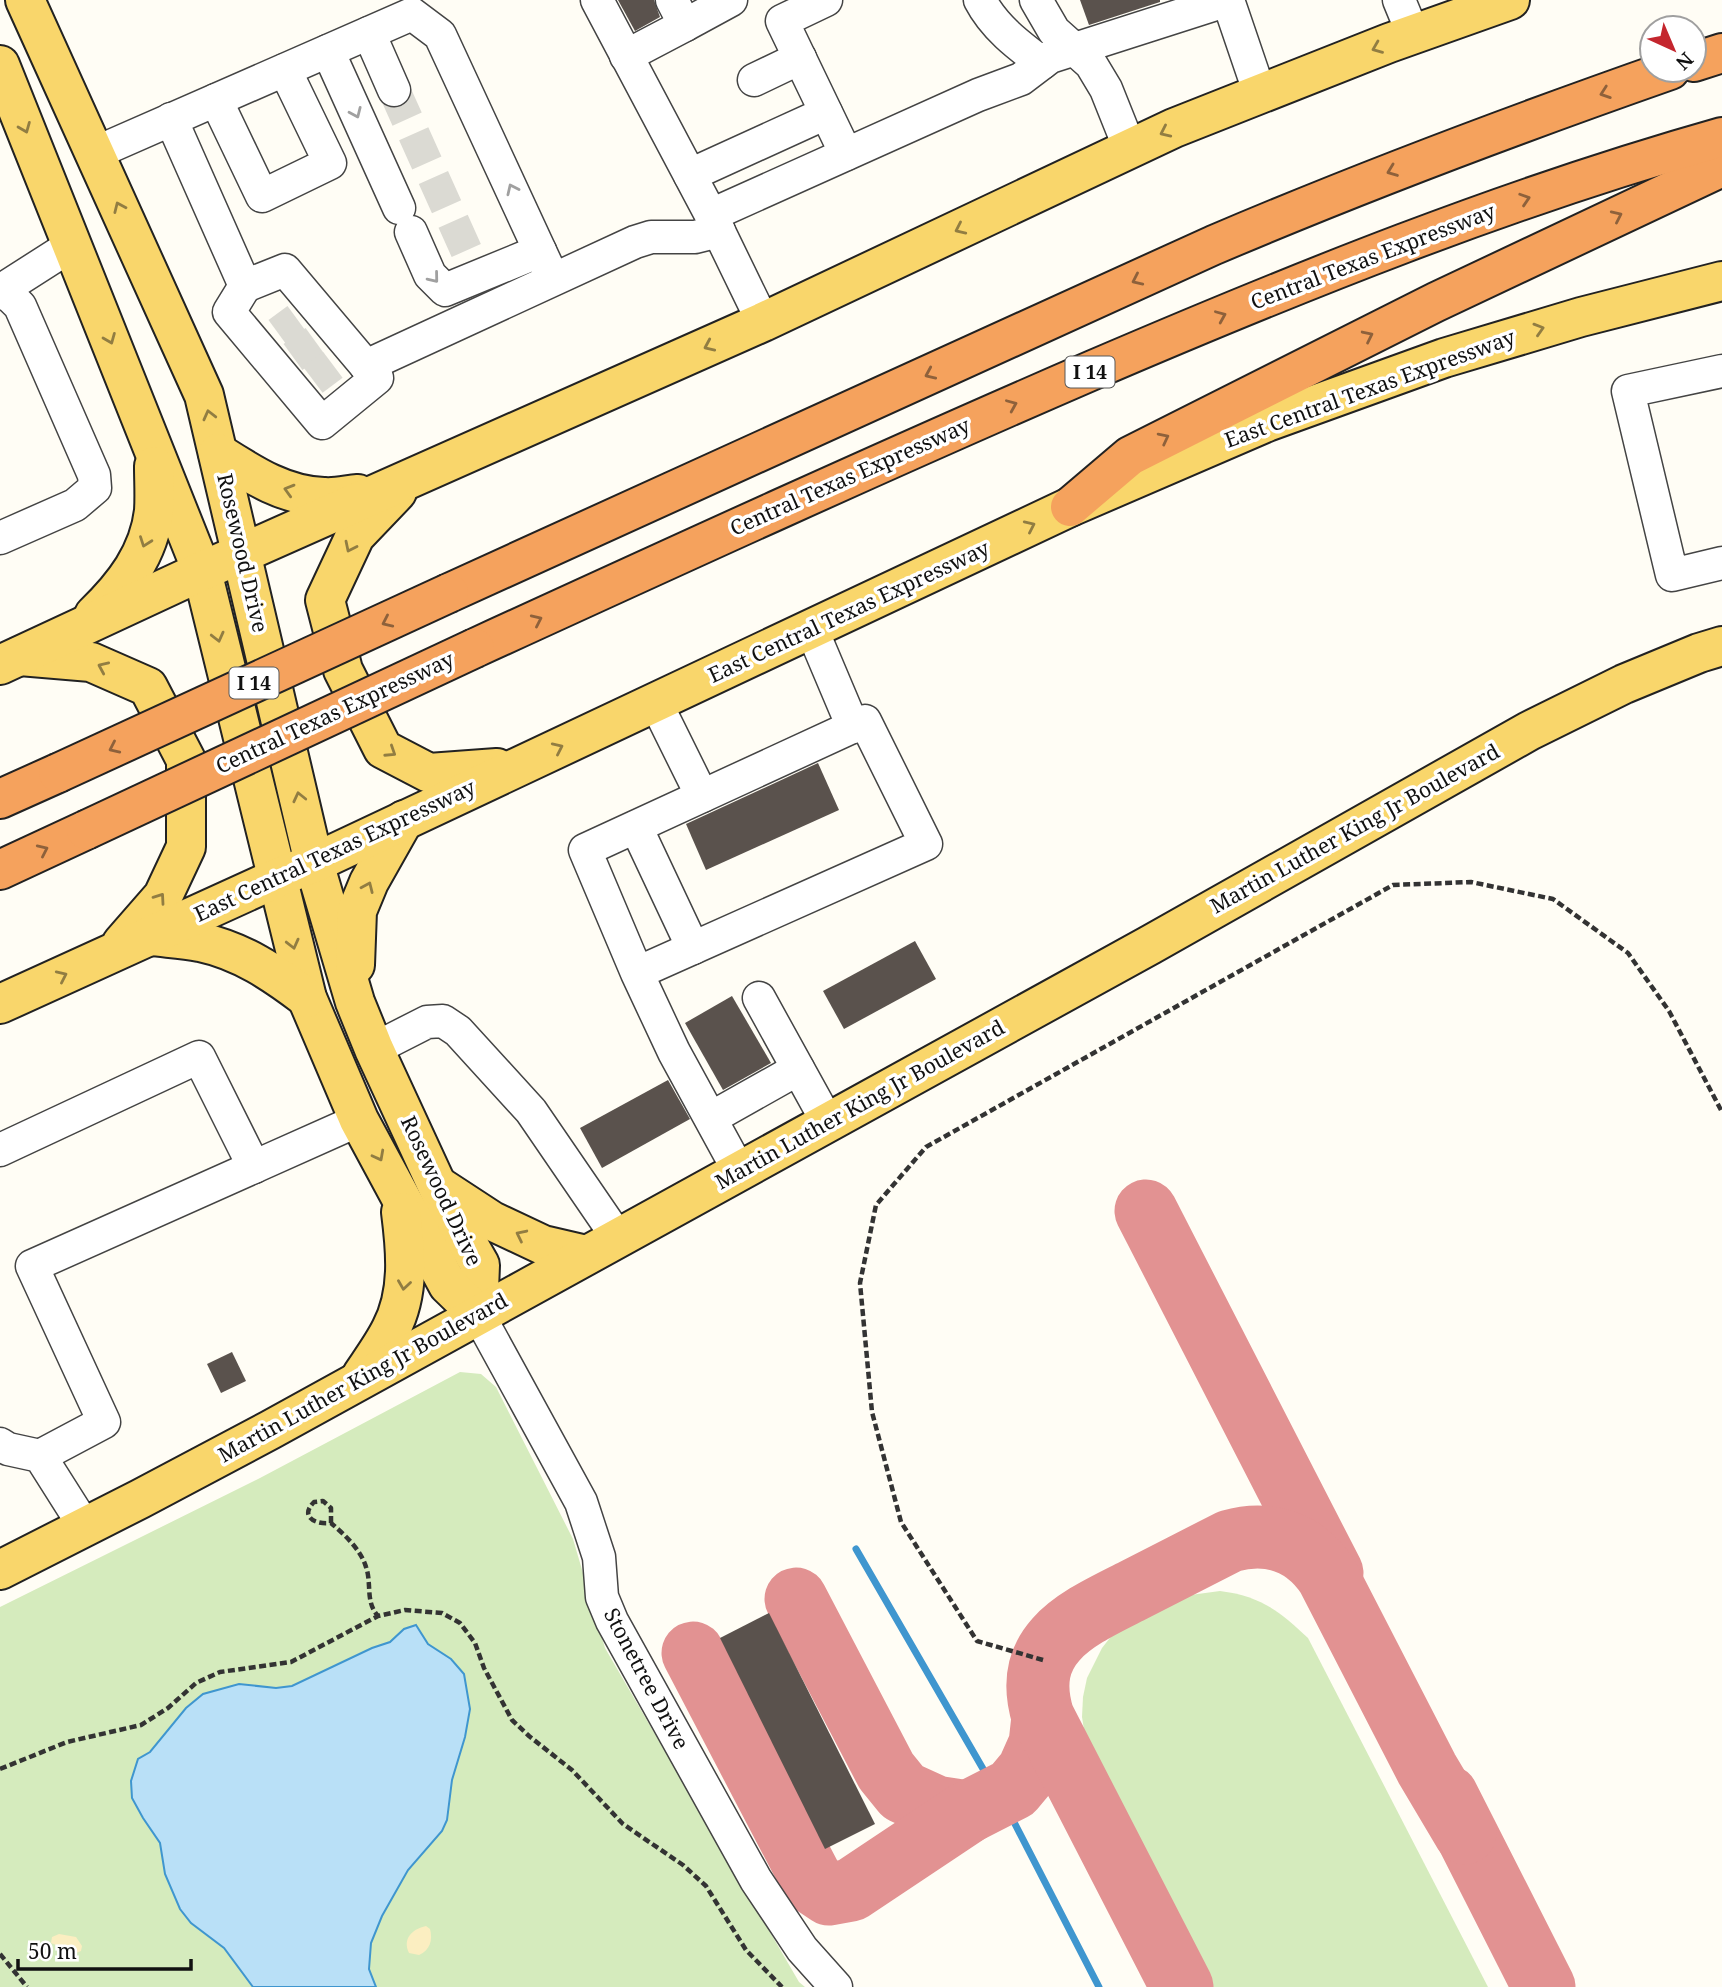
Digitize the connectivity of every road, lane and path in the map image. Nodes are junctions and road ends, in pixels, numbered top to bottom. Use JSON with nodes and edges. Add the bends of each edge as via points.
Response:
{"nodes":[{"id":1,"x":25,"y":0,"type":"edge"},
{"id":2,"x":597,"y":0,"type":"edge"},
{"id":3,"x":731,"y":0,"type":"edge"},
{"id":4,"x":827,"y":0,"type":"edge"},
{"id":5,"x":980,"y":0,"type":"edge"},
{"id":6,"x":1036,"y":0,"type":"edge"},
{"id":7,"x":1228,"y":0,"type":"edge"},
{"id":8,"x":1510,"y":0,"type":"edge"},
{"id":9,"x":679,"y":13,"type":"edge"},
{"id":10,"x":1406,"y":17,"type":"edge"},
{"id":11,"x":369,"y":33,"type":"junction"},
{"id":12,"x":1076,"y":48,"type":"junction"},
{"id":13,"x":328,"y":51,"type":"junction"},
{"id":14,"x":626,"y":56,"type":"junction"},
{"id":15,"x":800,"y":58,"type":"junction"},
{"id":16,"x":1042,"y":63,"type":"junction"},
{"id":17,"x":0,"y":65,"type":"edge"},
{"id":18,"x":285,"y":70,"type":"junction"},
{"id":19,"x":754,"y":80,"type":"dead end"},
{"id":20,"x":1638,"y":81,"type":"edge"},
{"id":21,"x":394,"y":90,"type":"tunnel mouth"},
{"id":22,"x":1260,"y":94,"type":"junction"},
{"id":23,"x":216,"y":100,"type":"junction"},
{"id":24,"x":826,"y":113,"type":"junction"},
{"id":25,"x":171,"y":119,"type":"junction"},
{"id":26,"x":1722,"y":137,"type":"edge"},
{"id":27,"x":1130,"y":149,"type":"junction"},
{"id":28,"x":94,"y":153,"type":"junction"},
{"id":29,"x":846,"y":154,"type":"junction"},
{"id":30,"x":1722,"y":167,"type":"edge"},
{"id":31,"x":690,"y":175,"type":"junction"},
{"id":32,"x":715,"y":223,"type":"junction"},
{"id":33,"x":72,"y":245,"type":"junction"},
{"id":34,"x":547,"y":265,"type":"junction"},
{"id":35,"x":1722,"y":281,"type":"edge"},
{"id":36,"x":245,"y":286,"type":"junction"},
{"id":37,"x":0,"y":291,"type":"edge"},
{"id":38,"x":763,"y":322,"type":"junction"},
{"id":39,"x":310,"y":350,"type":"junction"},
{"id":40,"x":1722,"y":371,"type":"edge"},
{"id":41,"x":154,"y":450,"type":"junction"},
{"id":42,"x":218,"y":453,"type":"junction"},
{"id":43,"x":396,"y":485,"type":"junction"},
{"id":44,"x":1070,"y":507,"type":"junction"},
{"id":45,"x":0,"y":538,"type":"edge"},
{"id":46,"x":242,"y":553,"type":"junction"},
{"id":47,"x":1722,"y":563,"type":"edge"},
{"id":48,"x":202,"y":571,"type":"junction"},
{"id":49,"x":80,"y":628,"type":"junction"},
{"id":50,"x":812,"y":630,"type":"junction"},
{"id":51,"x":1722,"y":646,"type":"edge"},
{"id":52,"x":10,"y":661,"type":"edge"},
{"id":53,"x":656,"y":703,"type":"junction"},
{"id":54,"x":853,"y":727,"type":"junction"},
{"id":55,"x":519,"y":766,"type":"junction"},
{"id":56,"x":702,"y":796,"type":"junction"},
{"id":57,"x":0,"y":799,"type":"edge"},
{"id":58,"x":404,"y":820,"type":"junction"},
{"id":59,"x":636,"y":827,"type":"junction"},
{"id":60,"x":314,"y":863,"type":"junction"},
{"id":61,"x":0,"y":870,"type":"edge"},
{"id":62,"x":276,"y":878,"type":"junction"},
{"id":63,"x":151,"y":936,"type":"junction"},
{"id":64,"x":693,"y":948,"type":"junction"},
{"id":65,"x":116,"y":950,"type":"junction"},
{"id":66,"x":637,"y":972,"type":"junction"},
{"id":67,"x":307,"y":998,"type":"junction"},
{"id":68,"x":759,"y":998,"type":"dead end"},
{"id":69,"x":355,"y":1002,"type":"junction"},
{"id":70,"x":0,"y":1004,"type":"edge"},
{"id":71,"x":374,"y":1049,"type":"junction"},
{"id":72,"x":798,"y":1069,"type":"junction"},
{"id":73,"x":1722,"y":1112,"type":"edge"},
{"id":74,"x":711,"y":1118,"type":"junction"},
{"id":75,"x":359,"y":1120,"type":"junction"},
{"id":76,"x":828,"y":1122,"type":"junction"},
{"id":77,"x":0,"y":1150,"type":"edge"},
{"id":78,"x":254,"y":1167,"type":"junction"},
{"id":79,"x":740,"y":1171,"type":"junction"},
{"id":80,"x":440,"y":1186,"type":"junction"},
{"id":81,"x":398,"y":1193,"type":"junction"},
{"id":82,"x":602,"y":1247,"type":"junction"},
{"id":83,"x":478,"y":1314,"type":"junction"},
{"id":84,"x":358,"y":1381,"type":"junction"},
{"id":85,"x":0,"y":1444,"type":"edge"},
{"id":86,"x":40,"y":1457,"type":"junction"},
{"id":87,"x":331,"y":1523,"type":"junction"},
{"id":88,"x":85,"y":1527,"type":"junction"},
{"id":89,"x":0,"y":1570,"type":"edge"},
{"id":90,"x":378,"y":1616,"type":"junction"},
{"id":91,"x":1043,"y":1660,"type":"dead end"},
{"id":92,"x":0,"y":1769,"type":"edge"},
{"id":93,"x":0,"y":1954,"type":"edge"},
{"id":94,"x":27,"y":1987,"type":"edge"},
{"id":95,"x":782,"y":1987,"type":"edge"},
{"id":96,"x":836,"y":1987,"type":"edge"}],
"edges":[{"from":1,"to":28,"type":"main road","name":"Rosewood Drive"},
{"from":2,"to":14,"type":"street"},
{"from":3,"to":9,"type":"street"},
{"from":4,"to":15,"type":"street","via":[[782,21]]},
{"from":5,"to":16,"type":"street","via":[[1006,35]]},
{"from":6,"to":12,"type":"street","via":[[1054,30]]},
{"from":7,"to":12,"type":"street"},
{"from":7,"to":22,"type":"street"},
{"from":8,"to":10,"type":"main road"},
{"from":9,"to":14,"type":"street"},
{"from":10,"to":22,"type":"main road","one_way":true},
{"from":11,"to":13,"type":"street"},
{"from":11,"to":21,"type":"street"},
{"from":34,"to":11,"type":"street","one_way":true,"via":[[440,35],[412,14]]},
{"from":12,"to":16,"type":"street"},
{"from":12,"to":27,"type":"street","via":[[1106,89]]},
{"from":13,"to":18,"type":"street"},
{"from":13,"to":34,"type":"street","one_way":true,"via":[[430,275],[445,290],[474,270]]},
{"from":14,"to":31,"type":"street"},
{"from":15,"to":19,"type":"street"},
{"from":15,"to":24,"type":"street"},
{"from":16,"to":29,"type":"street","via":[[1021,79]]},
{"from":17,"to":33,"type":"main road","name":"Rosewood Drive","one_way":true},
{"from":18,"to":23,"type":"street"},
{"from":18,"to":23,"type":"street","via":[[330,163],[262,196]]},
{"from":20,"to":57,"type":"highway","number":"I 14","one_way":true,"bridge":true,"via":[[1495,131],[1214,245]]},
{"from":22,"to":27,"type":"main road","one_way":true},
{"from":23,"to":25,"type":"street"},
{"from":24,"to":29,"type":"street"},
{"from":24,"to":31,"type":"street"},
{"from":25,"to":28,"type":"street"},
{"from":25,"to":36,"type":"street"},
{"from":61,"to":26,"type":"highway","name":"Central Texas Expressway","number":"I 14","one_way":true,"bridge":true,"via":[[934,439],[1313,277],[1505,206]]},
{"from":27,"to":38,"type":"main road","one_way":true},
{"from":42,"to":28,"type":"main road","name":"Rosewood Drive","one_way":true,"via":[[204,396]]},
{"from":29,"to":32,"type":"street"},
{"from":44,"to":30,"type":"highway","one_way":true,"via":[[1130,456],[1436,302]]},
{"from":31,"to":32,"type":"street"},
{"from":32,"to":34,"type":"street","via":[[695,237],[651,237]]},
{"from":32,"to":38,"type":"street"},
{"from":33,"to":37,"type":"street"},
{"from":33,"to":41,"type":"main road","name":"Rosewood Drive","one_way":true},
{"from":34,"to":39,"type":"street"},
{"from":44,"to":35,"type":"main road","name":"East Central Texas Expressway","one_way":true,"via":[[1267,422],[1444,358]]},
{"from":36,"to":39,"type":"street","via":[[229,312]]},
{"from":36,"to":39,"type":"street","via":[[285,270]]},
{"from":37,"to":45,"type":"street","via":[[20,306],[94,475],[95,488],[75,505]]},
{"from":38,"to":43,"type":"main road","one_way":true},
{"from":40,"to":47,"type":"street","via":[[1628,391],[1672,576]]},
{"from":41,"to":48,"type":"main road","name":"Rosewood Drive"},
{"from":41,"to":49,"type":"main road","one_way":true,"via":[[154,512],[137,565]]},
{"from":43,"to":42,"type":"main road","one_way":true,"via":[[324,497],[293,493]]},
{"from":42,"to":46,"type":"main road","name":"Rosewood Drive"},
{"from":43,"to":46,"type":"main road"},
{"from":43,"to":55,"type":"main road","one_way":true,"via":[[355,536],[324,600],[342,670],[383,749],[429,773]]},
{"from":50,"to":44,"type":"main road","name":"East Central Texas Expressway","one_way":true},
{"from":46,"to":48,"type":"main road"},
{"from":60,"to":46,"type":"main road","name":"Rosewood Drive","one_way":true},
{"from":48,"to":49,"type":"main road"},
{"from":48,"to":62,"type":"main road","name":"Rosewood Drive","one_way":true},
{"from":49,"to":52,"type":"main road"},
{"from":50,"to":53,"type":"main road","name":"East Central Texas Expressway"},
{"from":50,"to":54,"type":"street"},
{"from":51,"to":76,"type":"main road","name":"Martin Luther King Jr Boulevard","via":[[1624,684],[1530,731]]},
{"from":65,"to":52,"type":"main road","one_way":true,"via":[[163,896],[186,847],[186,760],[148,687],[91,662]]},
{"from":55,"to":53,"type":"main road","name":"East Central Texas Expressway","one_way":true},
{"from":53,"to":56,"type":"street"},
{"from":54,"to":56,"type":"street"},
{"from":54,"to":64,"type":"street","via":[[865,721],[926,844]]},
{"from":55,"to":58,"type":"main road","name":"East Central Texas Expressway"},
{"from":56,"to":59,"type":"street"},
{"from":58,"to":60,"type":"main road","name":"East Central Texas Expressway"},
{"from":69,"to":58,"type":"main road","one_way":true,"via":[[357,911]]},
{"from":59,"to":64,"type":"street"},
{"from":59,"to":66,"type":"street","via":[[585,850]]},
{"from":60,"to":62,"type":"main road","name":"East Central Texas Expressway"},
{"from":60,"to":69,"type":"main road","name":"Rosewood Drive"},
{"from":62,"to":63,"type":"main road","name":"East Central Texas Expressway"},
{"from":62,"to":67,"type":"main road","name":"Rosewood Drive","one_way":true},
{"from":63,"to":65,"type":"main road","name":"East Central Texas Expressway"},
{"from":63,"to":67,"type":"main road","via":[[200,942],[245,957]]},
{"from":64,"to":66,"type":"street"},
{"from":70,"to":65,"type":"main road","name":"East Central Texas Expressway","one_way":true},
{"from":66,"to":74,"type":"street"},
{"from":67,"to":75,"type":"main road","name":"Rosewood Drive"},
{"from":68,"to":72,"type":"street"},
{"from":69,"to":71,"type":"main road","name":"Rosewood Drive"},
{"from":71,"to":80,"type":"main road","name":"Rosewood Drive"},
{"from":71,"to":82,"type":"street","via":[[427,1022],[443,1021],[458,1031],[531,1111]]},
{"from":72,"to":74,"type":"street"},
{"from":72,"to":76,"type":"street"},
{"from":73,"to":91,"type":"path","via":[[1668,1011],[1628,953],[1553,899],[1471,882],[1393,885],[926,1147],[876,1205],[860,1283],[872,1412],[901,1522],[977,1641]]},
{"from":74,"to":79,"type":"street"},
{"from":75,"to":78,"type":"street"},
{"from":75,"to":81,"type":"main road","name":"Rosewood Drive","one_way":true},
{"from":76,"to":79,"type":"main road","name":"Martin Luther King Jr Boulevard"},
{"from":77,"to":78,"type":"street","via":[[199,1057]]},
{"from":78,"to":86,"type":"street","via":[[32,1266],[104,1422]]},
{"from":79,"to":82,"type":"main road","name":"Martin Luther King Jr Boulevard"},
{"from":82,"to":80,"type":"main road","one_way":true,"via":[[543,1245],[492,1221]]},
{"from":80,"to":83,"type":"main road","name":"Rosewood Drive","via":[[480,1265]]},
{"from":81,"to":83,"type":"main road","name":"Rosewood Drive","via":[[448,1284]]},
{"from":81,"to":84,"type":"main road","one_way":true,"via":[[407,1258],[402,1295],[392,1328]]},
{"from":82,"to":83,"type":"main road","name":"Martin Luther King Jr Boulevard"},
{"from":83,"to":84,"type":"main road","name":"Martin Luther King Jr Boulevard"},
{"from":83,"to":96,"type":"street","name":"Stonetree Drive","via":[[581,1503],[596,1547],[602,1597],[612,1621],[756,1880],[802,1949]]},
{"from":84,"to":88,"type":"main road","name":"Martin Luther King Jr Boulevard"},
{"from":85,"to":86,"type":"street"},
{"from":86,"to":88,"type":"street"},
{"from":87,"to":87,"type":"path","via":[[311,1520],[307,1508],[323,1501],[331,1508]]},
{"from":87,"to":90,"type":"path","via":[[362,1557],[370,1604]]},
{"from":88,"to":89,"type":"main road","name":"Martin Luther King Jr Boulevard"},
{"from":90,"to":92,"type":"path","via":[[292,1662],[237,1668],[208,1677],[141,1725],[67,1742]]},
{"from":90,"to":95,"type":"path","via":[[428,1611],[460,1623],[475,1643],[512,1720],[572,1770],[623,1824],[706,1886],[746,1950]]},
{"from":93,"to":94,"type":"path"}]}
